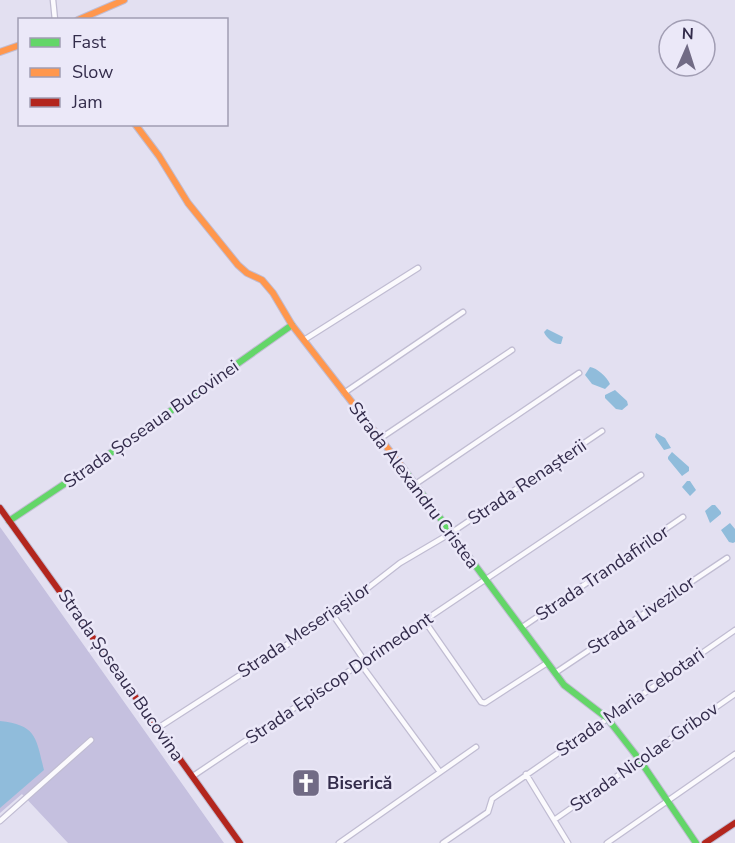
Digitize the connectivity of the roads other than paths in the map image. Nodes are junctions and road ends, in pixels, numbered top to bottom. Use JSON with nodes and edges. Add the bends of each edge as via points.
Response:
{"nodes":[{"id":1,"x":52,"y":0,"type":"edge"},
{"id":2,"x":124,"y":0,"type":"edge"},
{"id":3,"x":56,"y":18,"type":"edge"},
{"id":4,"x":83,"y":18,"type":"edge"},
{"id":5,"x":18,"y":46,"type":"edge"},
{"id":6,"x":0,"y":52,"type":"edge"},
{"id":7,"x":136,"y":126,"type":"edge"},
{"id":8,"x":418,"y":268,"type":"dead end"},
{"id":9,"x":464,"y":312,"type":"dead end"},
{"id":10,"x":292,"y":325,"type":"junction"},
{"id":11,"x":304,"y":340,"type":"junction"},
{"id":12,"x":513,"y":350,"type":"dead end"},
{"id":13,"x":579,"y":373,"type":"dead end"},
{"id":14,"x":344,"y":393,"type":"junction"},
{"id":15,"x":603,"y":431,"type":"dead end"},
{"id":16,"x":381,"y":438,"type":"junction"},
{"id":17,"x":641,"y":475,"type":"dead end"},
{"id":18,"x":414,"y":485,"type":"junction"},
{"id":19,"x":0,"y":508,"type":"edge"},
{"id":20,"x":683,"y":517,"type":"dead end"},
{"id":21,"x":9,"y":521,"type":"junction"},
{"id":22,"x":451,"y":533,"type":"junction"},
{"id":23,"x":727,"y":558,"type":"dead end"},
{"id":24,"x":485,"y":578,"type":"junction"},
{"id":25,"x":333,"y":615,"type":"junction"},
{"id":26,"x":424,"y":620,"type":"junction"},
{"id":27,"x":521,"y":628,"type":"junction"},
{"id":28,"x":735,"y":630,"type":"edge"},
{"id":29,"x":362,"y":662,"type":"junction"},
{"id":30,"x":547,"y":663,"type":"junction"},
{"id":31,"x":555,"y":673,"type":"junction"},
{"id":32,"x":735,"y":694,"type":"edge"},
{"id":33,"x":607,"y":718,"type":"junction"},
{"id":34,"x":158,"y":728,"type":"junction"},
{"id":35,"x":90,"y":740,"type":"dead end"},
{"id":36,"x":476,"y":747,"type":"dead end"},
{"id":37,"x":735,"y":754,"type":"edge"},
{"id":38,"x":639,"y":759,"type":"junction"},
{"id":39,"x":440,"y":772,"type":"junction"},
{"id":40,"x":526,"y":774,"type":"junction"},
{"id":41,"x":193,"y":776,"type":"junction"},
{"id":42,"x":667,"y":802,"type":"junction"},
{"id":43,"x":554,"y":820,"type":"junction"},
{"id":44,"x":0,"y":821,"type":"edge"},
{"id":45,"x":735,"y":823,"type":"edge"},
{"id":46,"x":240,"y":843,"type":"edge"},
{"id":47,"x":339,"y":843,"type":"edge"},
{"id":48,"x":443,"y":843,"type":"edge"},
{"id":49,"x":568,"y":843,"type":"edge"},
{"id":50,"x":607,"y":843,"type":"edge"},
{"id":51,"x":696,"y":843,"type":"edge"},
{"id":52,"x":705,"y":843,"type":"edge"}],
"edges":[{"from":1,"to":3,"type":"street"},
{"from":2,"to":4,"type":"street"},
{"from":5,"to":6,"type":"street"},
{"from":7,"to":10,"type":"street","name":"Strada Alexandru Cristea","via":[[188,203],[238,265],[262,280]]},
{"from":8,"to":11,"type":"street"},
{"from":9,"to":14,"type":"street"},
{"from":10,"to":11,"type":"street","name":"Strada Alexandru Cristea"},
{"from":10,"to":21,"type":"street","name":"Strada Șoseaua Bucovinei"},
{"from":11,"to":14,"type":"street","name":"Strada Alexandru Cristea"},
{"from":12,"to":16,"type":"street"},
{"from":13,"to":18,"type":"street"},
{"from":14,"to":16,"type":"street","name":"Strada Alexandru Cristea"},
{"from":15,"to":22,"type":"street","name":"Strada Renașterii"},
{"from":16,"to":18,"type":"street","name":"Strada Alexandru Cristea"},
{"from":17,"to":24,"type":"street","name":"Strada Episcop Dorimedont"},
{"from":18,"to":22,"type":"street","name":"Strada Alexandru Cristea"},
{"from":19,"to":21,"type":"street","name":"Strada Șoseaua Bucovina"},
{"from":20,"to":27,"type":"street","name":"Strada Trandafirilor"},
{"from":21,"to":34,"type":"street","name":"Strada Șoseaua Bucovina"},
{"from":22,"to":24,"type":"street","name":"Strada Alexandru Cristea"},
{"from":22,"to":25,"type":"street","name":"Strada Meseriașilor","via":[[400,563]]},
{"from":23,"to":31,"type":"street","name":"Strada Livezilor"},
{"from":24,"to":26,"type":"street","name":"Strada Episcop Dorimedont"},
{"from":24,"to":27,"type":"street","name":"Strada Alexandru Cristea"},
{"from":25,"to":29,"type":"street"},
{"from":25,"to":34,"type":"street","name":"Strada Meseriașilor"},
{"from":26,"to":29,"type":"street","name":"Strada Episcop Dorimedont"},
{"from":26,"to":30,"type":"street","via":[[481,702],[489,702]]},
{"from":27,"to":30,"type":"street","name":"Strada Alexandru Cristea"},
{"from":28,"to":33,"type":"street","name":"Strada Maria Cebotari"},
{"from":29,"to":39,"type":"street"},
{"from":29,"to":41,"type":"street","name":"Strada Episcop Dorimedont"},
{"from":30,"to":31,"type":"street","name":"Strada Alexandru Cristea"},
{"from":31,"to":33,"type":"street","name":"Strada Alexandru Cristea","via":[[564,685]]},
{"from":32,"to":38,"type":"street","name":"Strada Nicolae Gribov"},
{"from":33,"to":38,"type":"street","name":"Strada Alexandru Cristea"},
{"from":33,"to":40,"type":"street","name":"Strada Maria Cebotari"},
{"from":34,"to":41,"type":"street","name":"Strada Șoseaua Bucovina"},
{"from":35,"to":44,"type":"street"},
{"from":36,"to":39,"type":"street"},
{"from":37,"to":42,"type":"street"},
{"from":38,"to":42,"type":"street","name":"Strada Alexandru Cristea"},
{"from":38,"to":43,"type":"street","name":"Strada Nicolae Gribov"},
{"from":39,"to":47,"type":"street"},
{"from":40,"to":43,"type":"street"},
{"from":40,"to":48,"type":"street","name":"Strada Maria Cebotari","via":[[492,799],[488,812]]},
{"from":41,"to":46,"type":"street","name":"Strada Șoseaua Bucovina"},
{"from":42,"to":50,"type":"street"},
{"from":42,"to":51,"type":"street","name":"Strada Alexandru Cristea"},
{"from":43,"to":49,"type":"street"},
{"from":45,"to":52,"type":"street"}]}
